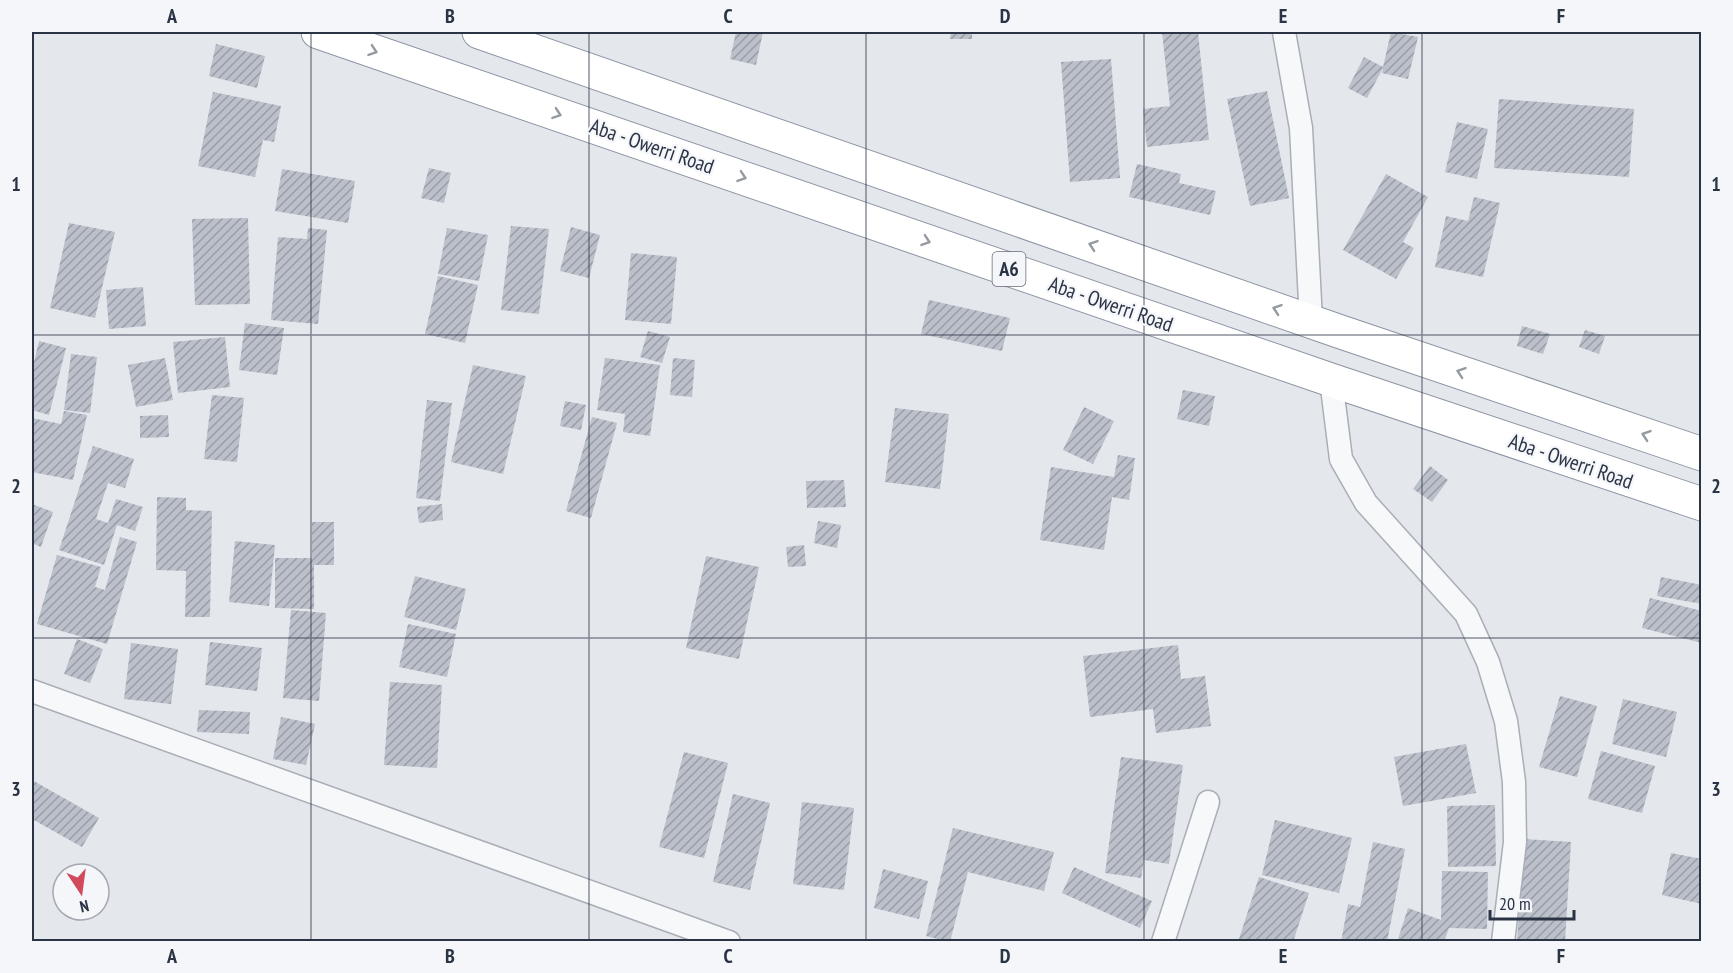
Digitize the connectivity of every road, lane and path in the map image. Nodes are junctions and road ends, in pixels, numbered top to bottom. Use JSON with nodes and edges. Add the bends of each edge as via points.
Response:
{"nodes":[{"id":1,"x":318,"y":32,"type":"edge"},
{"id":2,"x":479,"y":32,"type":"edge"},
{"id":3,"x":1284,"y":32,"type":"edge"},
{"id":4,"x":1311,"y":321,"type":"junction"},
{"id":5,"x":1331,"y":380,"type":"junction"},
{"id":6,"x":1701,"y":454,"type":"edge"},
{"id":7,"x":1701,"y":504,"type":"edge"},
{"id":8,"x":32,"y":691,"type":"edge"},
{"id":9,"x":1208,"y":802,"type":"dead end"},
{"id":10,"x":729,"y":942,"type":"edge"},
{"id":11,"x":1163,"y":942,"type":"edge"},
{"id":12,"x":1503,"y":942,"type":"edge"}],
"edges":[{"from":1,"to":5,"type":"highway","name":"Aba - Owerri Road","number":"A6","one_way":true},
{"from":4,"to":2,"type":"highway","number":"A6","one_way":true},
{"from":3,"to":4,"type":"street","via":[[1301,128]]},
{"from":6,"to":4,"type":"highway","number":"A6","one_way":true},
{"from":5,"to":7,"type":"highway","name":"Aba - Owerri Road","number":"A6"},
{"from":5,"to":12,"type":"street","via":[[1341,459],[1366,503],[1466,614],[1488,662],[1506,722],[1514,782],[1515,842]]},
{"from":8,"to":10,"type":"street"},
{"from":9,"to":11,"type":"street"}]}
